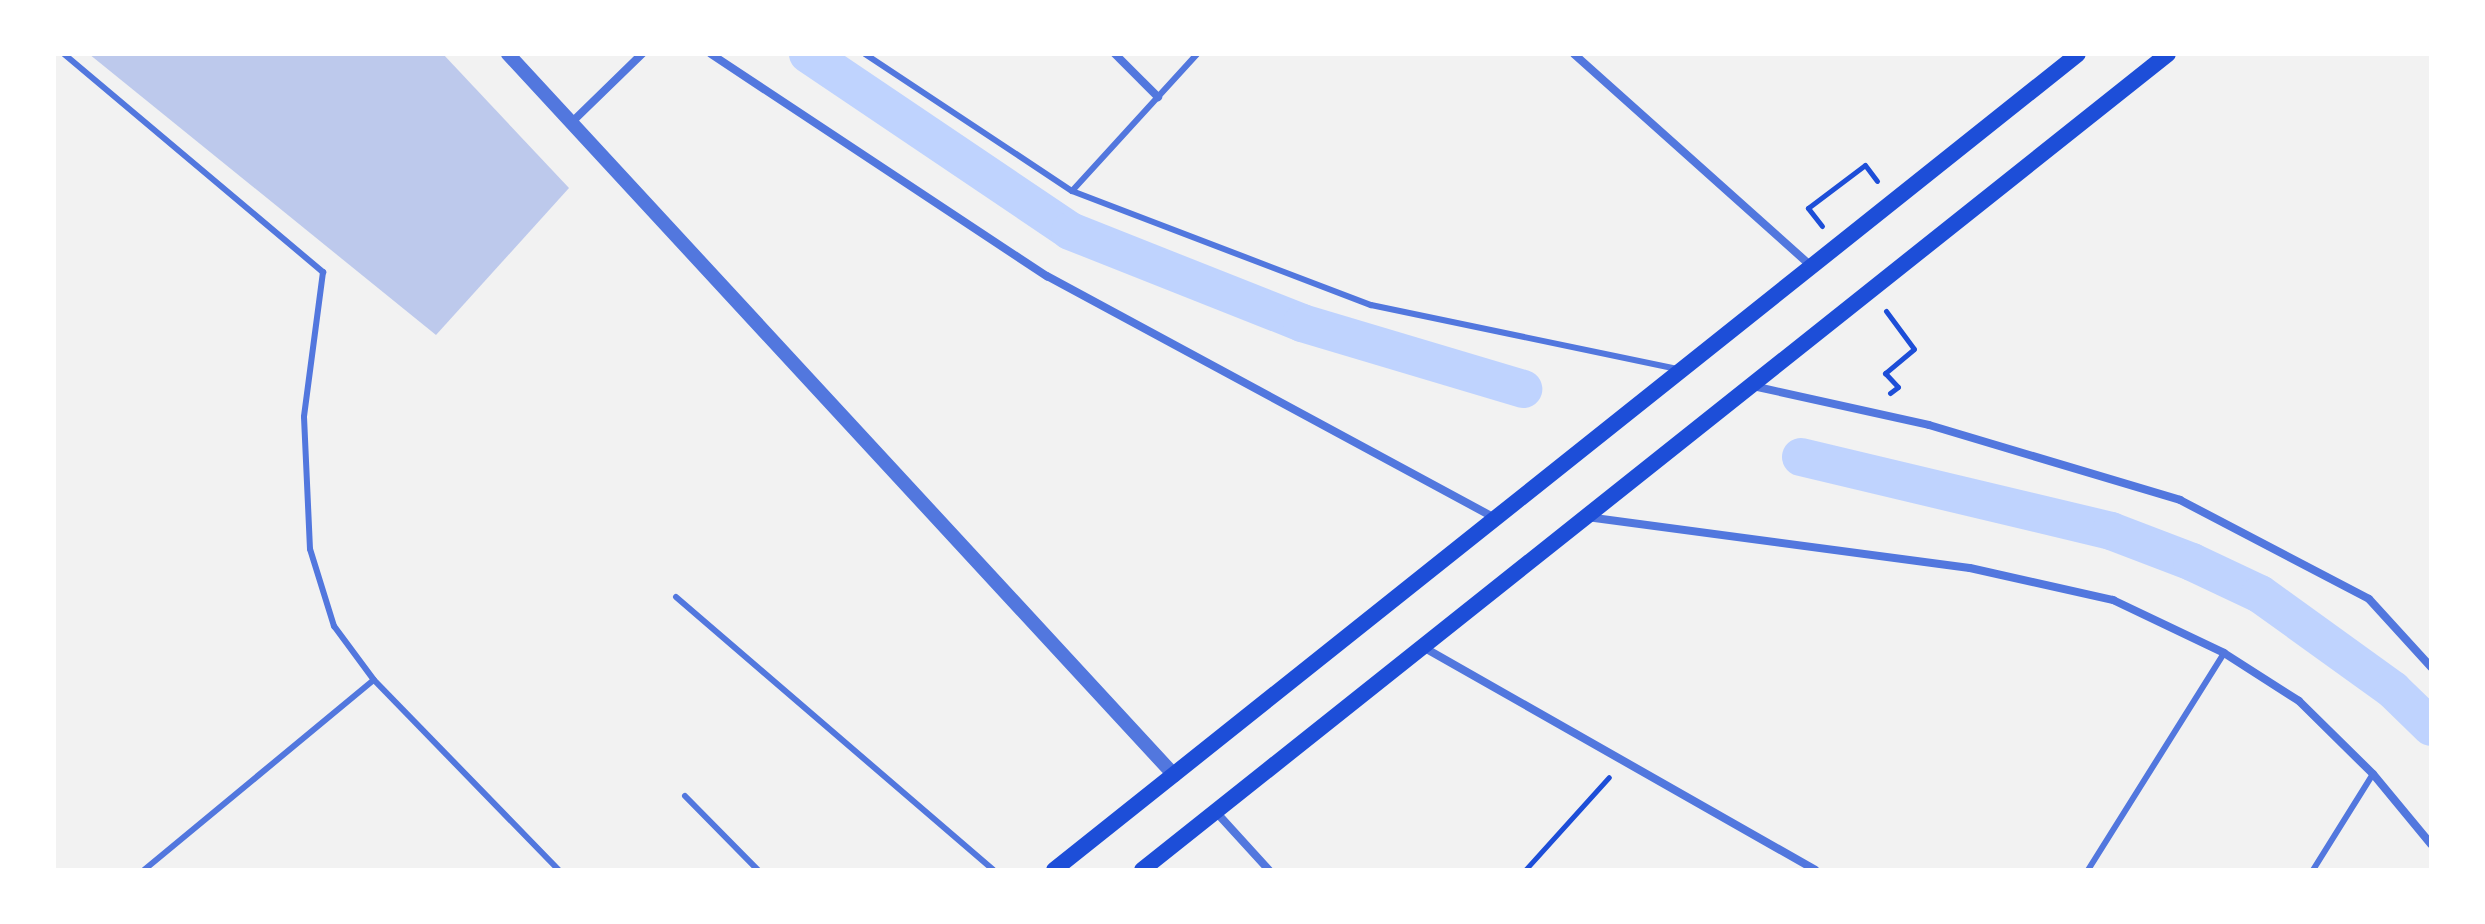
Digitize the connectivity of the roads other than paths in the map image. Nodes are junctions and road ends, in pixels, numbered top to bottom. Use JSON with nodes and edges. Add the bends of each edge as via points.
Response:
{"nodes":[{"id":1,"x":64,"y":54,"type":"edge"},
{"id":2,"x":508,"y":54,"type":"edge"},
{"id":3,"x":642,"y":54,"type":"edge"},
{"id":4,"x":711,"y":54,"type":"edge"},
{"id":5,"x":865,"y":54,"type":"edge"},
{"id":6,"x":1115,"y":54,"type":"edge"},
{"id":7,"x":1197,"y":54,"type":"edge"},
{"id":8,"x":1574,"y":54,"type":"edge"},
{"id":9,"x":2078,"y":54,"type":"edge"},
{"id":10,"x":2168,"y":54,"type":"edge"},
{"id":11,"x":1158,"y":97,"type":"junction"},
{"id":12,"x":572,"y":122,"type":"junction"},
{"id":13,"x":1072,"y":191,"type":"junction"},
{"id":14,"x":1812,"y":266,"type":"junction"},
{"id":15,"x":1681,"y":370,"type":"junction"},
{"id":16,"x":1751,"y":386,"type":"junction"},
{"id":17,"x":1586,"y":517,"type":"junction"},
{"id":18,"x":1495,"y":518,"type":"junction"},
{"id":19,"x":676,"y":597,"type":"dead end"},
{"id":20,"x":1422,"y":647,"type":"junction"},
{"id":21,"x":2224,"y":653,"type":"junction"},
{"id":22,"x":2431,"y":667,"type":"edge"},
{"id":23,"x":374,"y":680,"type":"junction"},
{"id":24,"x":2373,"y":774,"type":"junction"},
{"id":25,"x":1174,"y":775,"type":"junction"},
{"id":26,"x":685,"y":796,"type":"dead end"},
{"id":27,"x":1216,"y":812,"type":"junction"},
{"id":28,"x":2431,"y":844,"type":"edge"},
{"id":29,"x":144,"y":870,"type":"edge"},
{"id":30,"x":559,"y":870,"type":"edge"},
{"id":31,"x":758,"y":870,"type":"edge"},
{"id":32,"x":993,"y":870,"type":"edge"},
{"id":33,"x":1054,"y":870,"type":"edge"},
{"id":34,"x":1142,"y":870,"type":"edge"},
{"id":35,"x":1269,"y":870,"type":"edge"},
{"id":36,"x":1815,"y":870,"type":"edge"},
{"id":37,"x":2088,"y":870,"type":"edge"},
{"id":38,"x":2313,"y":870,"type":"edge"}],
"edges":[{"from":1,"to":23,"type":"lane","via":[[323,272],[304,417],[310,549],[334,626]]},
{"from":2,"to":12,"type":"street"},
{"from":3,"to":12,"type":"street"},
{"from":4,"to":18,"type":"street","via":[[1047,276]]},
{"from":5,"to":13,"type":"lane"},
{"from":6,"to":11,"type":"street"},
{"from":7,"to":11,"type":"lane"},
{"from":8,"to":14,"type":"street"},
{"from":9,"to":14,"type":"main road"},
{"from":10,"to":16,"type":"main road"},
{"from":11,"to":13,"type":"lane"},
{"from":12,"to":25,"type":"street"},
{"from":13,"to":15,"type":"lane","via":[[1371,305]]},
{"from":14,"to":15,"type":"main road"},
{"from":15,"to":18,"type":"main road"},
{"from":16,"to":17,"type":"main road"},
{"from":16,"to":22,"type":"street","via":[[1929,425],[2180,500],[2369,599]]},
{"from":17,"to":20,"type":"main road"},
{"from":17,"to":21,"type":"street","via":[[1970,568],[2113,600]]},
{"from":18,"to":25,"type":"main road"},
{"from":19,"to":32,"type":"lane"},
{"from":20,"to":27,"type":"main road"},
{"from":20,"to":36,"type":"street"},
{"from":21,"to":24,"type":"street","via":[[2299,701]]},
{"from":21,"to":37,"type":"lane"},
{"from":23,"to":29,"type":"lane"},
{"from":23,"to":30,"type":"lane"},
{"from":24,"to":28,"type":"street"},
{"from":24,"to":38,"type":"lane"},
{"from":25,"to":33,"type":"main road"},
{"from":26,"to":31,"type":"lane"},
{"from":27,"to":34,"type":"main road"},
{"from":27,"to":35,"type":"street"}]}
